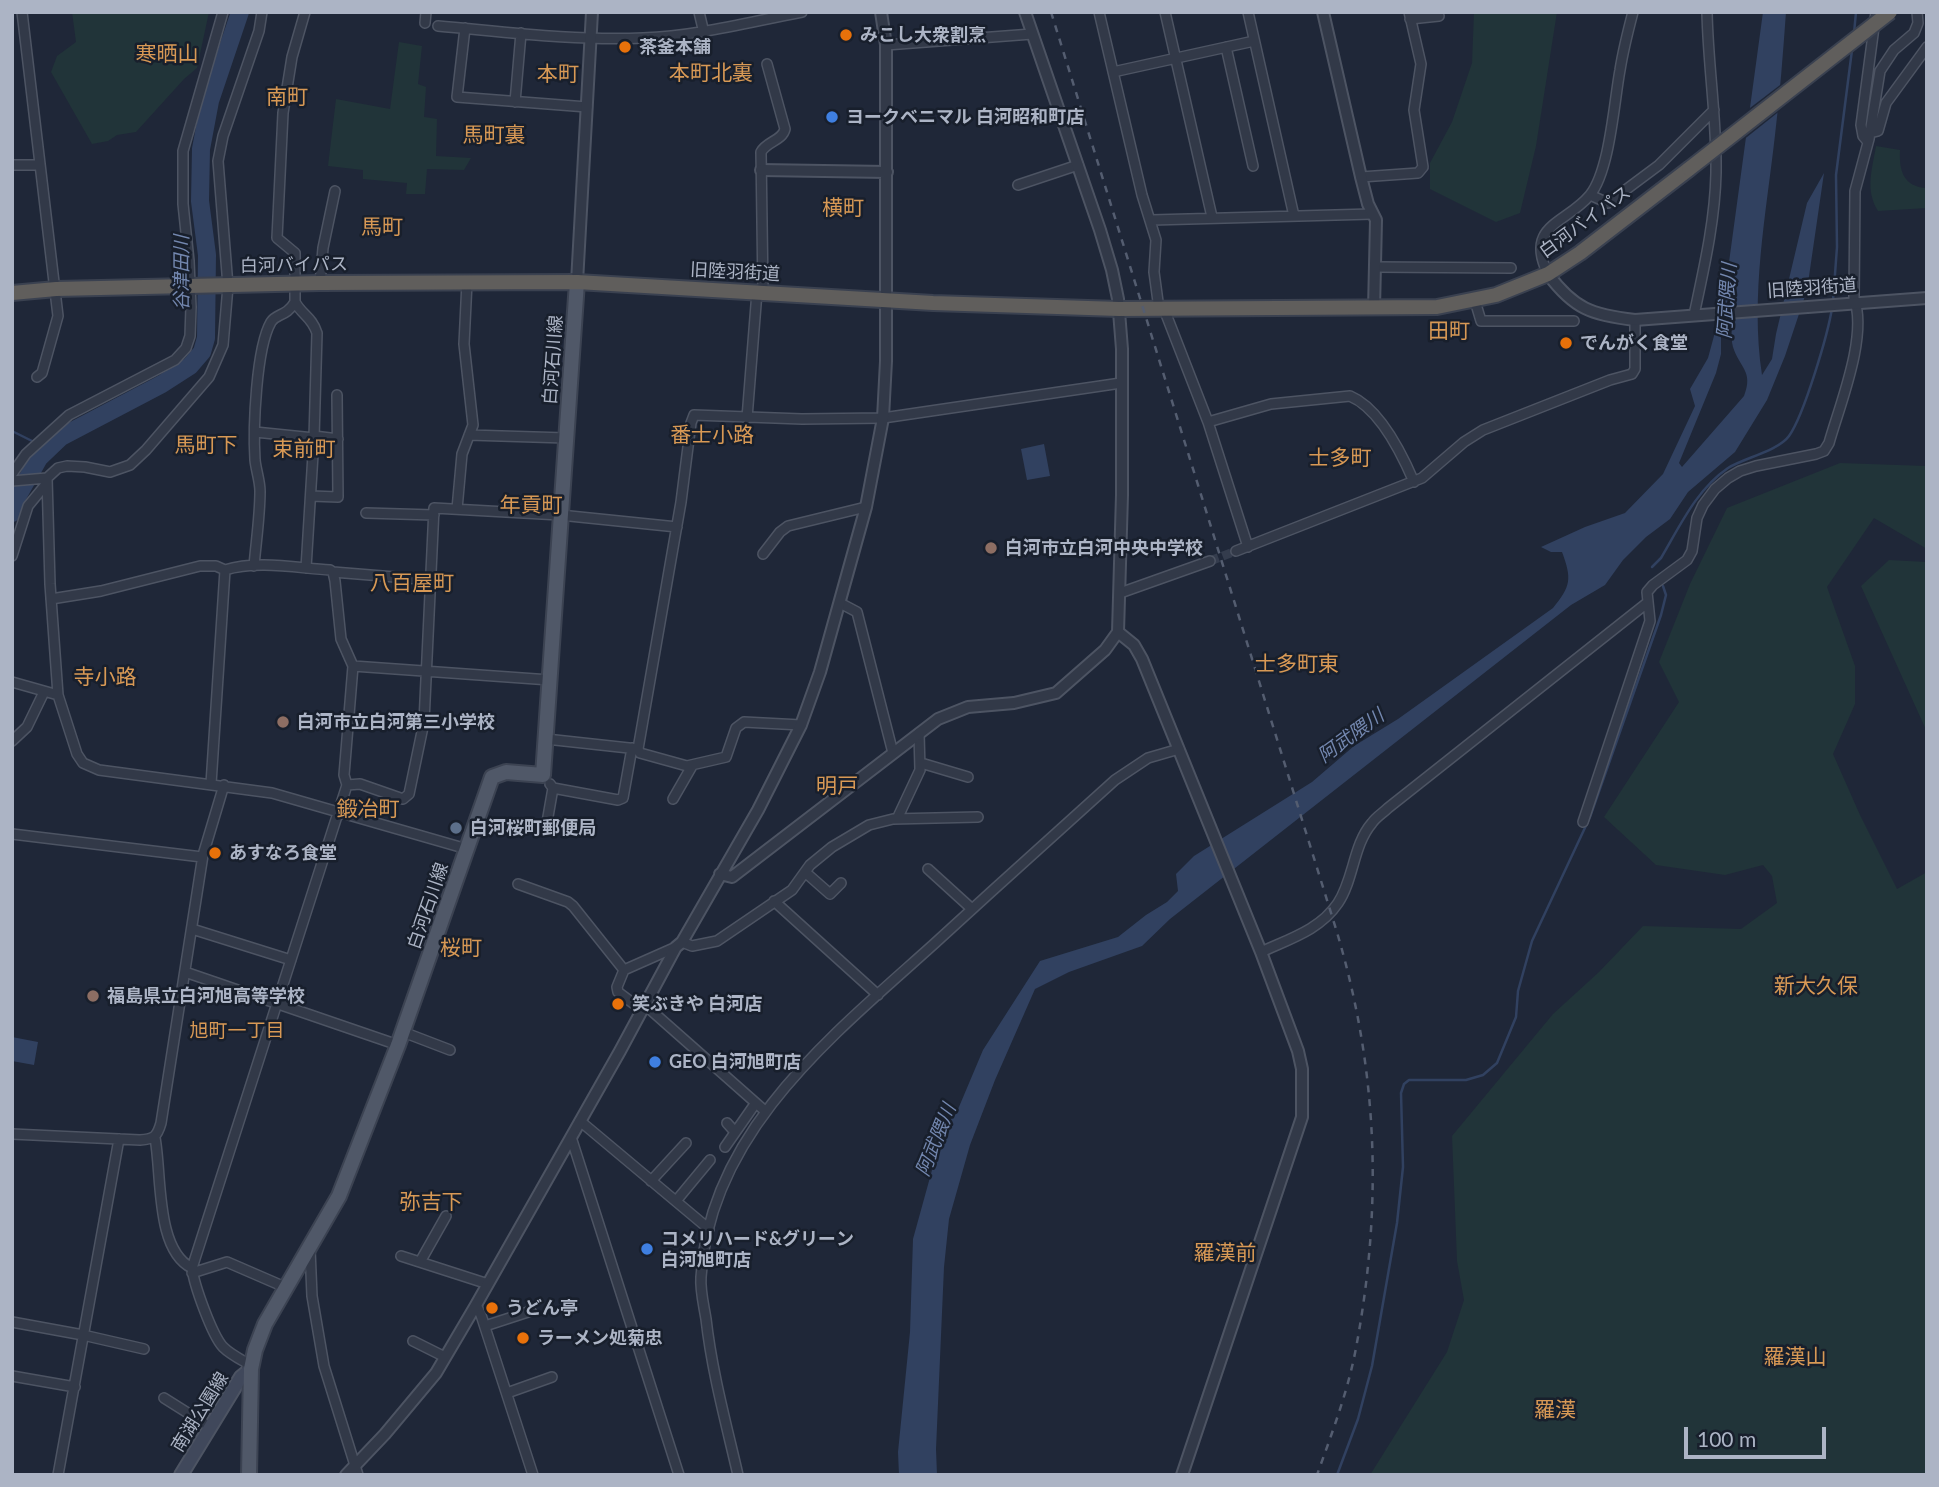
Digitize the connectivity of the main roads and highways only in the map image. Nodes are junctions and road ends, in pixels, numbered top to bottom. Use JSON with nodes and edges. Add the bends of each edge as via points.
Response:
{"nodes":[{"id":1,"x":1890,"y":12,"type":"edge"},
{"id":2,"x":577,"y":282,"type":"junction"},
{"id":3,"x":12,"y":293,"type":"edge"},
{"id":4,"x":1162,"y":309,"type":"joint"},
{"id":5,"x":251,"y":1368,"type":"junction"},
{"id":6,"x":181,"y":1475,"type":"edge"},
{"id":7,"x":249,"y":1475,"type":"edge"}],
"edges":[{"from":1,"to":4,"type":"highway","name":"白河バイパス","bridge":true,"via":[[1548,274],[1475,301],[1437,307]]},
{"from":2,"to":3,"type":"highway","name":"白河バイパス","via":[[320,283]]},
{"from":2,"to":4,"type":"highway","name":"旧陸羽街道"},
{"from":2,"to":5,"type":"main road","name":"白河石川線","via":[[542,775],[506,772],[492,777],[401,1039],[339,1196],[265,1324]]},
{"from":5,"to":6,"type":"main road","name":"南湖公園線"},
{"from":5,"to":7,"type":"main road","name":"白河石川線"}]}
